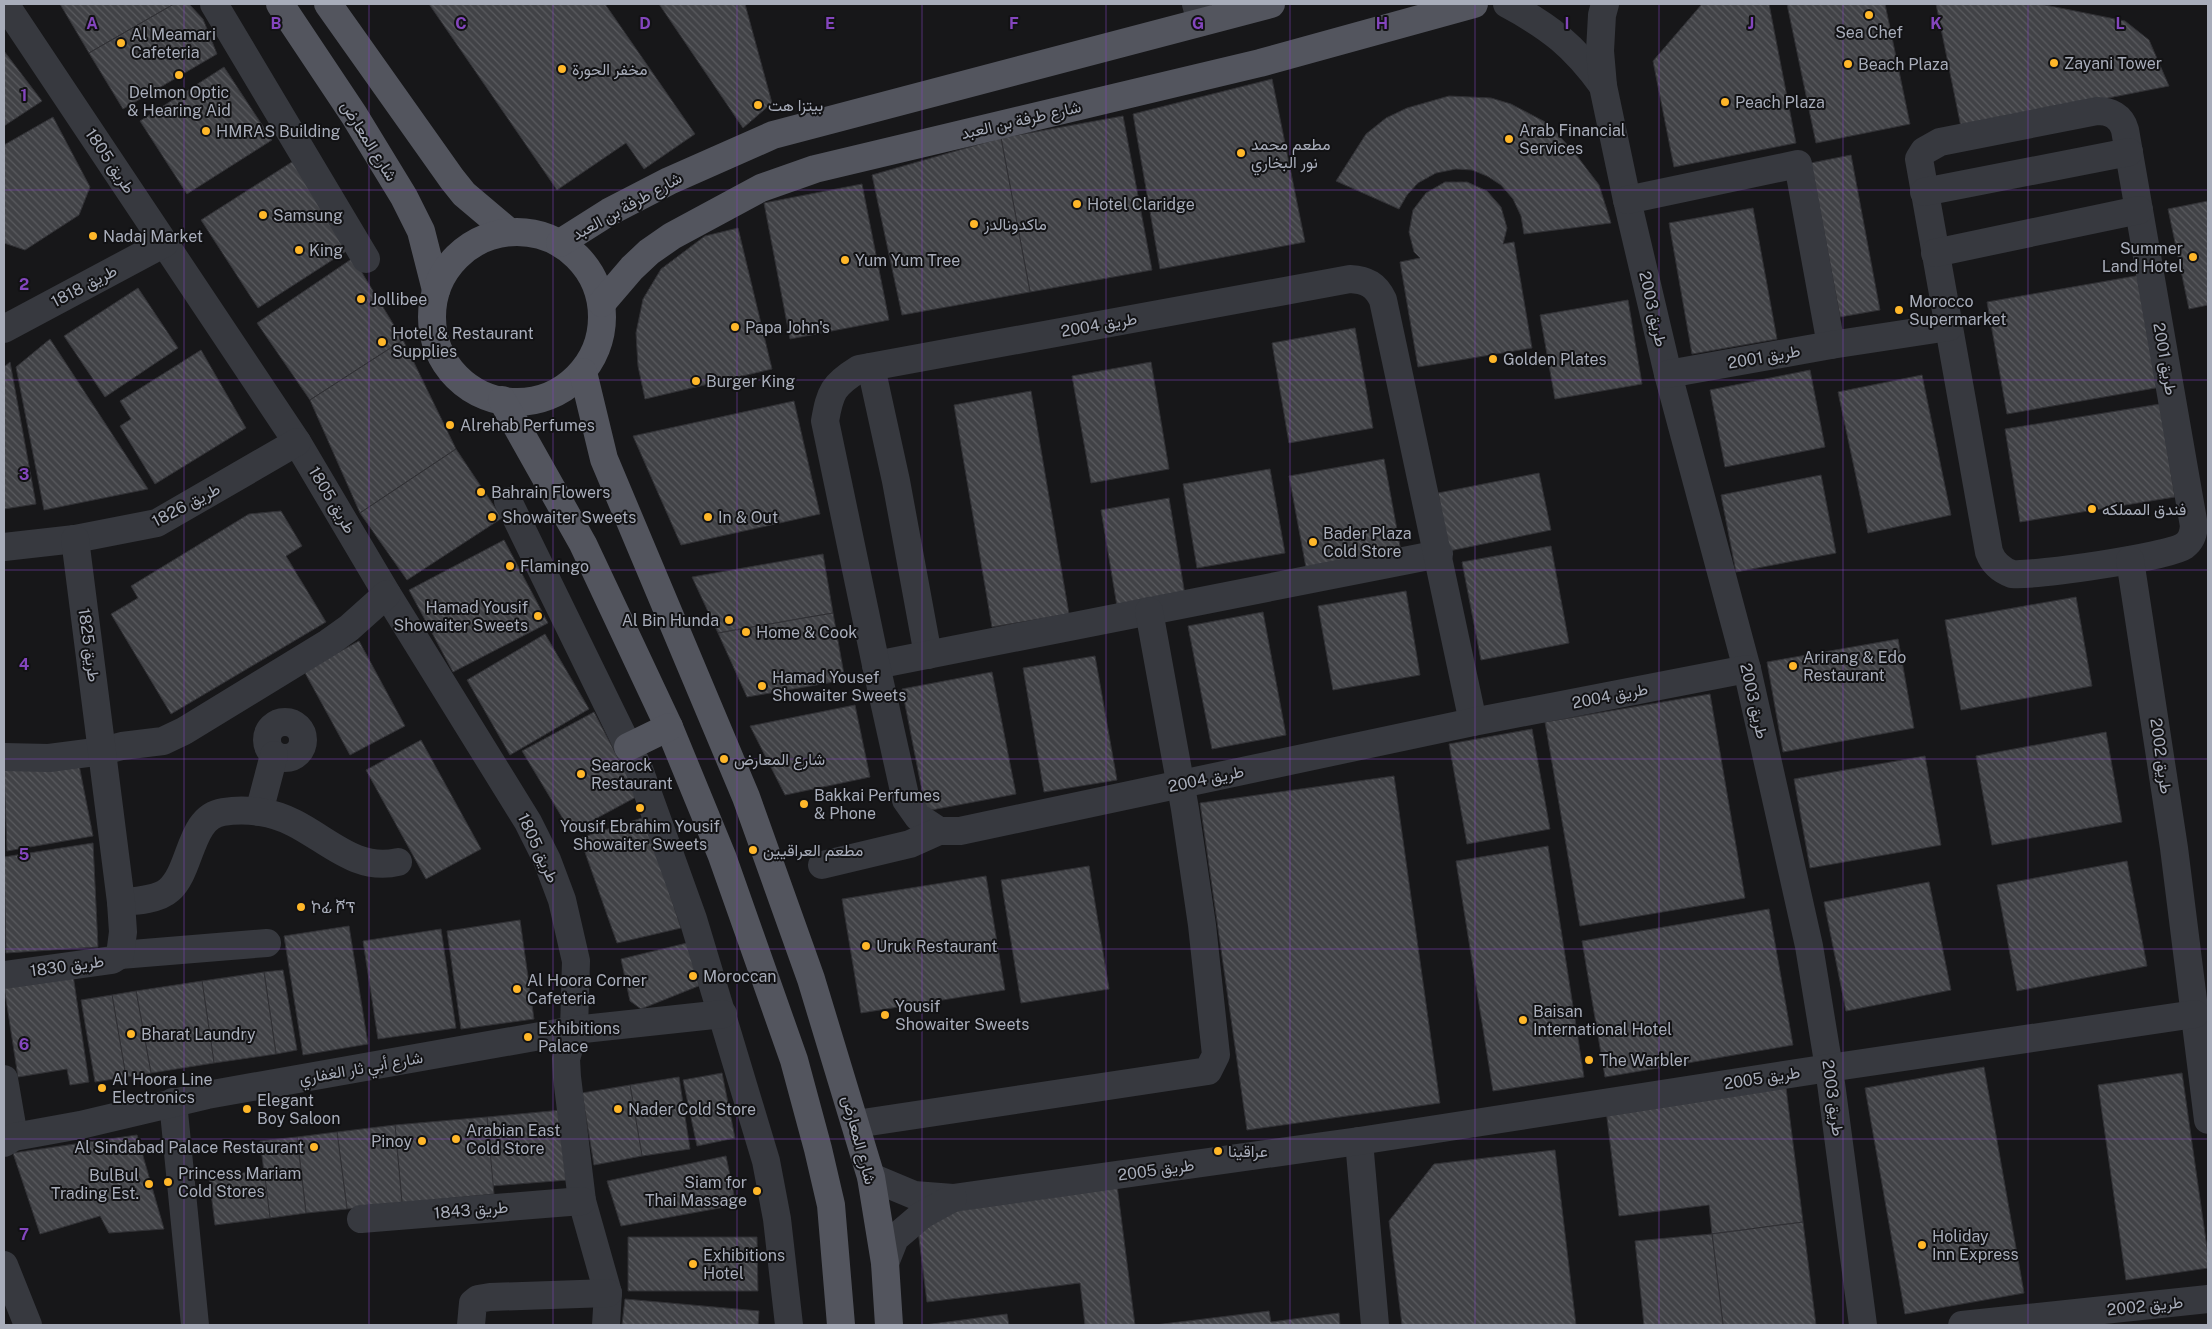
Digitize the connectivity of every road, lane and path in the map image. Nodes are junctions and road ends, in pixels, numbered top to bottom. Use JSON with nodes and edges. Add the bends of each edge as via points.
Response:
{"nodes":[{"id":1,"x":6,"y":4,"type":"edge"},
{"id":2,"x":214,"y":4,"type":"edge"},
{"id":3,"x":280,"y":4,"type":"edge"},
{"id":4,"x":328,"y":4,"type":"edge"},
{"id":5,"x":1271,"y":4,"type":"edge"},
{"id":6,"x":1474,"y":4,"type":"edge"},
{"id":7,"x":1507,"y":4,"type":"edge"},
{"id":8,"x":1605,"y":4,"type":"edge"},
{"id":9,"x":1198,"y":13,"type":"edge"},
{"id":10,"x":1603,"y":86,"type":"junction"},
{"id":11,"x":2129,"y":152,"type":"junction"},
{"id":12,"x":1924,"y":192,"type":"junction"},
{"id":13,"x":1626,"y":200,"type":"junction"},
{"id":14,"x":2139,"y":210,"type":"junction"},
{"id":15,"x":509,"y":232,"type":"junction"},
{"id":16,"x":165,"y":243,"type":"junction"},
{"id":17,"x":560,"y":243,"type":"junction"},
{"id":18,"x":1935,"y":253,"type":"junction"},
{"id":19,"x":366,"y":259,"type":"dead end"},
{"id":20,"x":436,"y":290,"type":"junction"},
{"id":21,"x":602,"y":303,"type":"junction"},
{"id":22,"x":7,"y":321,"type":"edge"},
{"id":23,"x":1948,"y":327,"type":"junction"},
{"id":24,"x":1831,"y":345,"type":"junction"},
{"id":25,"x":871,"y":367,"type":"junction"},
{"id":26,"x":583,"y":372,"type":"junction"},
{"id":27,"x":1668,"y":374,"type":"junction"},
{"id":28,"x":502,"y":400,"type":"junction"},
{"id":29,"x":298,"y":442,"type":"junction"},
{"id":30,"x":508,"y":501,"type":"dead end"},
{"id":31,"x":75,"y":540,"type":"junction"},
{"id":32,"x":4,"y":547,"type":"edge"},
{"id":33,"x":1438,"y":554,"type":"junction"},
{"id":34,"x":2130,"y":560,"type":"junction"},
{"id":35,"x":387,"y":594,"type":"junction"},
{"id":36,"x":1149,"y":611,"type":"junction"},
{"id":37,"x":928,"y":655,"type":"junction"},
{"id":38,"x":1745,"y":662,"type":"junction"},
{"id":39,"x":876,"y":665,"type":"junction"},
{"id":40,"x":1471,"y":716,"type":"junction"},
{"id":41,"x":669,"y":727,"type":"junction"},
{"id":42,"x":628,"y":747,"type":"junction"},
{"id":43,"x":104,"y":751,"type":"junction"},
{"id":44,"x":274,"y":755,"type":"dead end"},
{"id":45,"x":4,"y":757,"type":"edge"},
{"id":46,"x":1181,"y":784,"type":"junction"},
{"id":47,"x":258,"y":812,"type":"junction"},
{"id":48,"x":939,"y":831,"type":"junction"},
{"id":49,"x":398,"y":862,"type":"dead end"},
{"id":50,"x":822,"y":865,"type":"dead end"},
{"id":51,"x":122,"y":909,"type":"junction"},
{"id":52,"x":267,"y":943,"type":"dead end"},
{"id":53,"x":2198,"y":951,"type":"edge"},
{"id":54,"x":120,"y":955,"type":"junction"},
{"id":55,"x":4,"y":975,"type":"edge"},
{"id":56,"x":723,"y":1014,"type":"junction"},
{"id":57,"x":2195,"y":1014,"type":"junction"},
{"id":58,"x":574,"y":1030,"type":"junction"},
{"id":59,"x":1829,"y":1068,"type":"junction"},
{"id":60,"x":4,"y":1079,"type":"edge"},
{"id":61,"x":173,"y":1102,"type":"junction"},
{"id":62,"x":2208,"y":1120,"type":"edge"},
{"id":63,"x":856,"y":1124,"type":"junction"},
{"id":64,"x":9,"y":1140,"type":"edge"},
{"id":65,"x":1358,"y":1141,"type":"junction"},
{"id":66,"x":871,"y":1178,"type":"junction"},
{"id":67,"x":953,"y":1198,"type":"junction"},
{"id":68,"x":582,"y":1201,"type":"junction"},
{"id":69,"x":361,"y":1219,"type":"dead end"},
{"id":70,"x":885,"y":1263,"type":"junction"},
{"id":71,"x":4,"y":1265,"type":"edge"},
{"id":72,"x":608,"y":1293,"type":"junction"},
{"id":73,"x":2208,"y":1299,"type":"edge"},
{"id":74,"x":26,"y":1325,"type":"edge"},
{"id":75,"x":194,"y":1325,"type":"edge"},
{"id":76,"x":471,"y":1325,"type":"edge"},
{"id":77,"x":606,"y":1325,"type":"edge"},
{"id":78,"x":789,"y":1325,"type":"edge"},
{"id":79,"x":841,"y":1325,"type":"edge"},
{"id":80,"x":889,"y":1325,"type":"edge"},
{"id":81,"x":1375,"y":1325,"type":"edge"},
{"id":82,"x":1863,"y":1325,"type":"edge"},
{"id":83,"x":1962,"y":1325,"type":"edge"}],
"edges":[{"from":1,"to":16,"type":"street","name":"طريق 1805"},
{"from":2,"to":19,"type":"street"},
{"from":3,"to":20,"type":"main road","name":"شارع المعارض","via":[[404,197],[421,231]]},
{"from":4,"to":15,"type":"main road","via":[[452,179],[464,194]]},
{"from":5,"to":9,"type":"main road","name":"شارع طرفة بن العبد"},
{"from":6,"to":21,"type":"main road","name":"شارع طرفة بن العبد","via":[[1260,63],[815,169],[761,188],[672,236],[632,268]]},
{"from":7,"to":10,"type":"street","name":"طريق 2003","via":[[1562,38]]},
{"from":8,"to":10,"type":"street","name":"طريق 2003","via":[[1600,51]]},
{"from":9,"to":17,"type":"main road","name":"شارع طرفة بن العبد","via":[[773,135],[669,181],[609,212]]},
{"from":10,"to":13,"type":"street","name":"طريق 2003"},
{"from":11,"to":12,"type":"street"},
{"from":11,"to":12,"type":"street","name":"طريق 2001","via":[[2124,124],[2117,116],[2103,111],[1940,142],[1924,151],[1919,159]]},
{"from":11,"to":14,"type":"street","name":"طريق 2001"},
{"from":12,"to":18,"type":"street","name":"طريق 2001"},
{"from":13,"to":24,"type":"street","via":[[1798,164]]},
{"from":13,"to":27,"type":"street","name":"طريق 2003"},
{"from":14,"to":18,"type":"street"},
{"from":14,"to":34,"type":"street","name":"طريق 2001","via":[[2194,526],[2190,541],[2183,547]]},
{"from":15,"to":17,"type":"main road","via":[[535,234]]},
{"from":15,"to":20,"type":"main road","via":[[485,238],[464,250],[447,268]]},
{"from":16,"to":22,"type":"street","name":"طريق 1818"},
{"from":16,"to":29,"type":"street","name":"طريق 1805"},
{"from":17,"to":21,"type":"main road","via":[[580,258],[594,280]]},
{"from":18,"to":23,"type":"street","name":"طريق 2001"},
{"from":20,"to":28,"type":"main road","via":[[432,318],[437,347],[452,372],[475,390]]},
{"from":21,"to":26,"type":"main road","via":[[602,327],[596,351]]},
{"from":23,"to":24,"type":"street","name":"طريق 2001"},
{"from":23,"to":34,"type":"street","name":"طريق 2001","via":[[1989,552],[1994,562],[2006,572],[2019,574]]},
{"from":24,"to":27,"type":"street","name":"طريق 2001"},
{"from":25,"to":33,"type":"street","name":"طريق 2004","via":[[1350,279],[1362,280],[1373,284],[1383,300]]},
{"from":25,"to":37,"type":"street"},
{"from":25,"to":39,"type":"street","name":"طريق 2004","via":[[859,369],[839,381],[828,400],[825,422]]},
{"from":26,"to":28,"type":"main road","via":[[566,387],[546,397],[524,402]]},
{"from":26,"to":63,"type":"main road","name":"شارع المعارض","via":[[604,459],[746,797],[811,979]]},
{"from":27,"to":38,"type":"street","name":"طريق 2003"},
{"from":28,"to":41,"type":"main road","via":[[583,544]]},
{"from":29,"to":31,"type":"street","name":"طريق 1826","via":[[157,523]]},
{"from":29,"to":35,"type":"street","name":"طريق 1805"},
{"from":30,"to":42,"type":"street"},
{"from":31,"to":32,"type":"street","name":"طريق 1826"},
{"from":31,"to":43,"type":"street","name":"طريق 1825"},
{"from":33,"to":36,"type":"street"},
{"from":33,"to":40,"type":"street","name":"طريق 2004"},
{"from":34,"to":53,"type":"street","name":"طريق 2002"},
{"from":35,"to":43,"type":"street","via":[[328,643],[184,730],[164,741]]},
{"from":35,"to":58,"type":"street","name":"طريق 1805","via":[[528,822],[546,860],[562,900],[576,961]]},
{"from":36,"to":37,"type":"street"},
{"from":36,"to":46,"type":"street"},
{"from":37,"to":39,"type":"street"},
{"from":38,"to":40,"type":"street","name":"طريق 2004"},
{"from":38,"to":59,"type":"street","name":"طريق 2003","via":[[1809,946]]},
{"from":39,"to":48,"type":"street","name":"طريق 2004","via":[[906,800],[918,817]]},
{"from":40,"to":46,"type":"street","name":"طريق 2004"},
{"from":41,"to":42,"type":"main road"},
{"from":41,"to":79,"type":"main road","via":[[722,856],[794,1060],[831,1205]]},
{"from":42,"to":56,"type":"street","via":[[648,790],[694,919]]},
{"from":43,"to":45,"type":"street","via":[[49,758]]},
{"from":43,"to":51,"type":"street","name":"طريق 1825"},
{"from":44,"to":47,"type":"street"},
{"from":46,"to":48,"type":"street","name":"طريق 2004","via":[[960,831]]},
{"from":46,"to":63,"type":"street","via":[[1202,925],[1216,1055],[1208,1071]]},
{"from":47,"to":49,"type":"street","via":[[293,822],[363,862],[377,865]]},
{"from":47,"to":51,"type":"street","via":[[224,811],[208,818],[201,825],[179,876],[168,891]]},
{"from":48,"to":50,"type":"street","name":"طريق 2004","via":[[910,844]]},
{"from":51,"to":54,"type":"street","name":"طريق 1830"},
{"from":52,"to":54,"type":"street"},
{"from":53,"to":57,"type":"street","name":"طريق 2002"},
{"from":54,"to":55,"type":"street","name":"طريق 1830","via":[[112,960]]},
{"from":56,"to":58,"type":"street","name":"شارع أبي ثار الغفاري"},
{"from":56,"to":78,"type":"street","via":[[766,1161],[777,1219]]},
{"from":57,"to":59,"type":"street","name":"طريق 2005"},
{"from":57,"to":62,"type":"street","name":"طريق 2002"},
{"from":58,"to":61,"type":"street","name":"شارع أبي ثار الغفاري"},
{"from":58,"to":68,"type":"street","via":[[566,1059],[566,1077]]},
{"from":59,"to":65,"type":"street","name":"طريق 2005"},
{"from":59,"to":82,"type":"street","name":"طريق 2003"},
{"from":60,"to":64,"type":"street"},
{"from":61,"to":64,"type":"street","name":"شارع أبي ثار الغفاري"},
{"from":61,"to":75,"type":"street"},
{"from":63,"to":66,"type":"main road","name":"شارع المعارض"},
{"from":65,"to":67,"type":"street","name":"طريق 2005"},
{"from":65,"to":81,"type":"street"},
{"from":66,"to":67,"type":"street","name":"طريق 2005","via":[[914,1195]]},
{"from":66,"to":70,"type":"main road","name":"شارع المعارض"},
{"from":67,"to":70,"type":"street","name":"طريق 2005","via":[[922,1215],[895,1238]]},
{"from":68,"to":69,"type":"street","name":"طريق 1843"},
{"from":68,"to":72,"type":"street"},
{"from":70,"to":80,"type":"main road","name":"شارع المعارض"},
{"from":71,"to":74,"type":"street"},
{"from":72,"to":76,"type":"street","via":[[478,1299],[472,1303]]},
{"from":72,"to":77,"type":"street"},
{"from":73,"to":83,"type":"street","name":"طريق 2002"}]}
